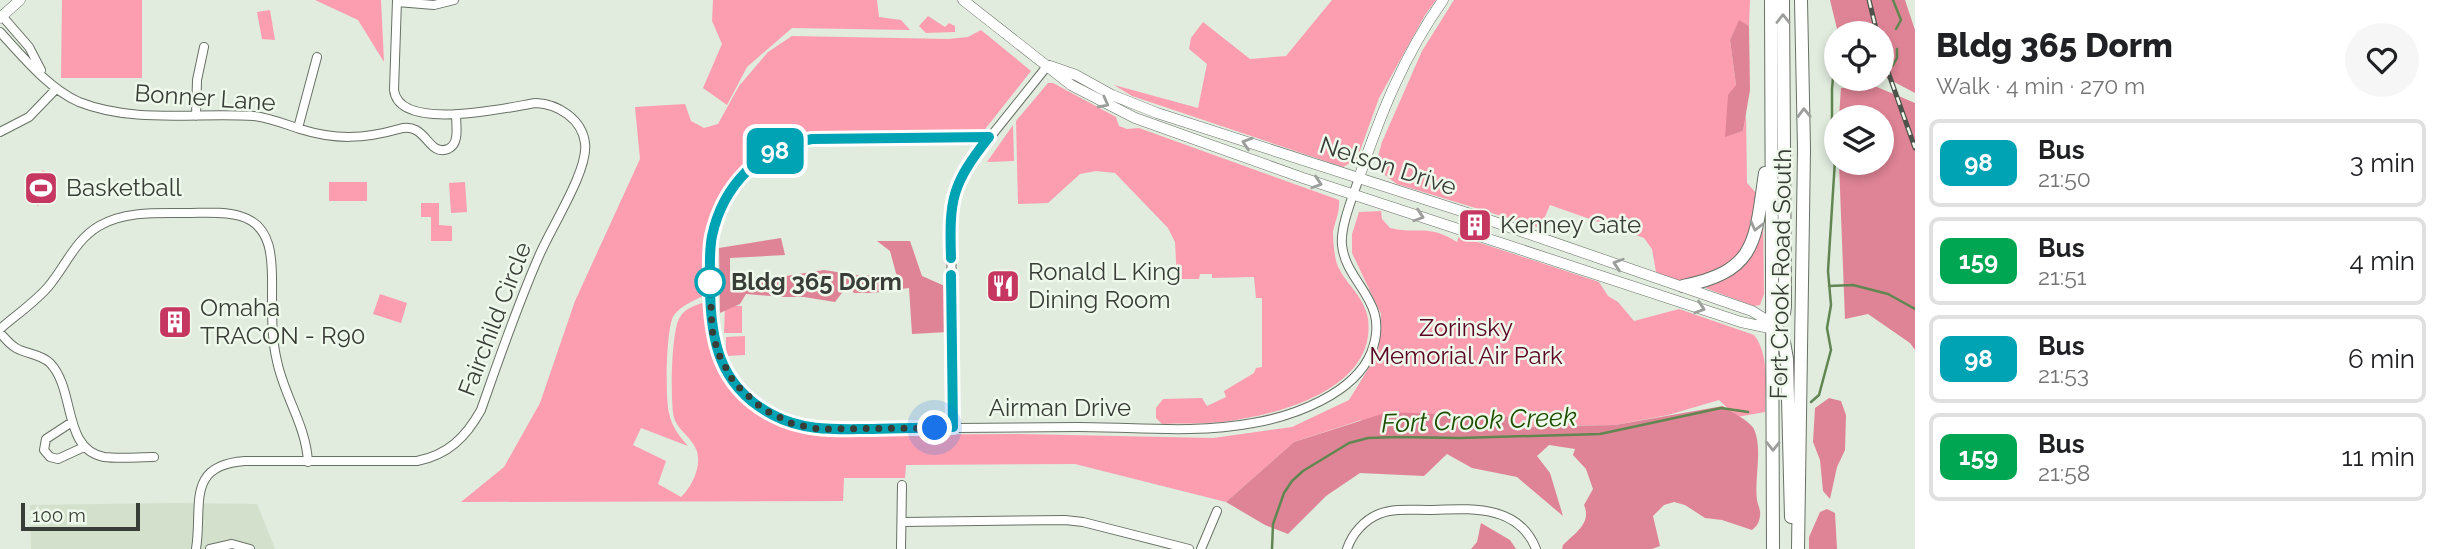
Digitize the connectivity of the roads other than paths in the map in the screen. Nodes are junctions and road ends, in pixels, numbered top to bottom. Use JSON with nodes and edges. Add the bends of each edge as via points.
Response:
{"nodes":[{"id":1,"x":20,"y":0,"type":"edge"},
{"id":2,"x":454,"y":0,"type":"edge"},
{"id":3,"x":963,"y":0,"type":"edge"},
{"id":4,"x":1443,"y":0,"type":"edge"},
{"id":5,"x":1771,"y":0,"type":"edge"},
{"id":6,"x":1783,"y":0,"type":"edge"},
{"id":7,"x":1801,"y":0,"type":"edge"},
{"id":8,"x":397,"y":1,"type":"edge"},
{"id":9,"x":1,"y":17,"type":"edge"},
{"id":10,"x":0,"y":32,"type":"edge"},
{"id":11,"x":204,"y":47,"type":"dead end"},
{"id":12,"x":317,"y":57,"type":"dead end"},
{"id":13,"x":1048,"y":65,"type":"junction"},
{"id":14,"x":44,"y":76,"type":"junction"},
{"id":15,"x":56,"y":89,"type":"junction"},
{"id":16,"x":456,"y":115,"type":"junction"},
{"id":17,"x":196,"y":116,"type":"junction"},
{"id":18,"x":298,"y":128,"type":"junction"},
{"id":19,"x":0,"y":132,"type":"edge"},
{"id":20,"x":1771,"y":134,"type":"junction"},
{"id":21,"x":989,"y":137,"type":"junction"},
{"id":22,"x":1359,"y":178,"type":"junction"},
{"id":23,"x":1354,"y":195,"type":"junction"},
{"id":24,"x":1682,"y":286,"type":"junction"},
{"id":25,"x":1774,"y":328,"type":"junction"},
{"id":26,"x":0,"y":331,"type":"edge"},
{"id":27,"x":72,"y":422,"type":"junction"},
{"id":28,"x":953,"y":427,"type":"junction"},
{"id":29,"x":84,"y":447,"type":"junction"},
{"id":30,"x":154,"y":457,"type":"dead end"},
{"id":31,"x":308,"y":462,"type":"junction"},
{"id":32,"x":902,"y":485,"type":"dead end"},
{"id":33,"x":1217,"y":511,"type":"dead end"},
{"id":34,"x":902,"y":522,"type":"junction"},
{"id":35,"x":196,"y":549,"type":"edge"},
{"id":36,"x":210,"y":549,"type":"edge"},
{"id":37,"x":250,"y":549,"type":"edge"},
{"id":38,"x":901,"y":549,"type":"edge"},
{"id":39,"x":1189,"y":549,"type":"edge"},
{"id":40,"x":1201,"y":549,"type":"edge"},
{"id":41,"x":1347,"y":549,"type":"edge"},
{"id":42,"x":1536,"y":549,"type":"edge"},
{"id":43,"x":1773,"y":549,"type":"edge"},
{"id":44,"x":1796,"y":549,"type":"edge"}],
"edges":[{"from":1,"to":9,"type":"street"},
{"from":2,"to":8,"type":"street","via":[[434,5]]},
{"from":3,"to":13,"type":"street","name":"Nelson Drive"},
{"from":4,"to":22,"type":"street","via":[[1400,70]]},
{"from":5,"to":20,"type":"main road","name":"Fort Crook Road South"},
{"from":25,"to":6,"type":"main road","one_way":true,"via":[[1785,306]]},
{"from":44,"to":7,"type":"main road","name":"Fort Crook Road South","one_way":true,"via":[[1804,149]]},
{"from":8,"to":16,"type":"street","name":"Fairchild Circle","via":[[395,97],[412,109]]},
{"from":9,"to":14,"type":"street","name":"Bonner Lane","via":[[30,47]]},
{"from":10,"to":14,"type":"street","name":"Bonner Lane"},
{"from":11,"to":17,"type":"street"},
{"from":12,"to":18,"type":"street"},
{"from":13,"to":21,"type":"street"},
{"from":22,"to":13,"type":"street","name":"Nelson Drive","one_way":true,"via":[[1157,113]]},
{"from":13,"to":23,"type":"street","name":"Nelson Drive","one_way":true,"via":[[1071,85],[1135,118]]},
{"from":14,"to":15,"type":"street","name":"Bonner Lane"},
{"from":15,"to":17,"type":"street","name":"Bonner Lane","via":[[96,107]]},
{"from":15,"to":19,"type":"street","via":[[29,117]]},
{"from":16,"to":18,"type":"street","name":"Bonner Lane","via":[[457,138],[446,150],[428,144],[424,135],[406,127],[350,139]]},
{"from":16,"to":31,"type":"street","name":"Fairchild Circle","via":[[548,104],[576,122],[585,143],[582,167],[539,256],[481,410],[458,443],[430,459]]},
{"from":17,"to":18,"type":"street","name":"Bonner Lane","via":[[255,116]]},
{"from":20,"to":24,"type":"main road","one_way":true,"via":[[1749,248],[1726,273]]},
{"from":20,"to":25,"type":"main road","name":"Fort Crook Road South"},
{"from":21,"to":28,"type":"street","via":[[962,173],[953,200]]},
{"from":21,"to":28,"type":"street","name":"Airman Drive","via":[[812,139],[792,144],[767,154],[739,178],[724,200],[711,238],[714,341],[727,372],[752,401],[785,421],[808,428]]},
{"from":22,"to":23,"type":"street","name":"Airman Drive"},
{"from":24,"to":22,"type":"street","name":"Nelson Drive","one_way":true},
{"from":23,"to":25,"type":"street","name":"Nelson Drive","one_way":true,"via":[[1749,324]]},
{"from":23,"to":28,"type":"street","name":"Airman Drive","via":[[1342,245],[1371,302],[1376,329],[1362,370],[1342,388],[1297,411],[1224,428]]},
{"from":24,"to":25,"type":"street","name":"Nelson Drive","via":[[1752,311]]},
{"from":25,"to":43,"type":"main road","name":"Fort Crook Road South","one_way":true},
{"from":25,"to":44,"type":"main road","via":[[1784,342],[1787,359]]},
{"from":26,"to":27,"type":"street","via":[[17,349],[49,361],[63,382]]},
{"from":26,"to":31,"type":"street","via":[[48,287],[79,243],[114,218],[187,213],[242,216],[259,227],[269,244],[276,360],[303,428]]},
{"from":27,"to":29,"type":"street"},
{"from":27,"to":29,"type":"street","via":[[46,439],[44,450],[58,459]]},
{"from":29,"to":30,"type":"street","via":[[107,457]]},
{"from":31,"to":35,"type":"street","name":"Fairchild Circle","via":[[245,461],[211,471],[201,484]]},
{"from":32,"to":34,"type":"street"},
{"from":33,"to":40,"type":"street"},
{"from":34,"to":38,"type":"street"},
{"from":34,"to":39,"type":"street","via":[[1065,520]]},
{"from":36,"to":37,"type":"street","via":[[232,544]]},
{"from":41,"to":42,"type":"street","via":[[1357,531],[1379,514],[1483,509],[1515,521]]}]}
